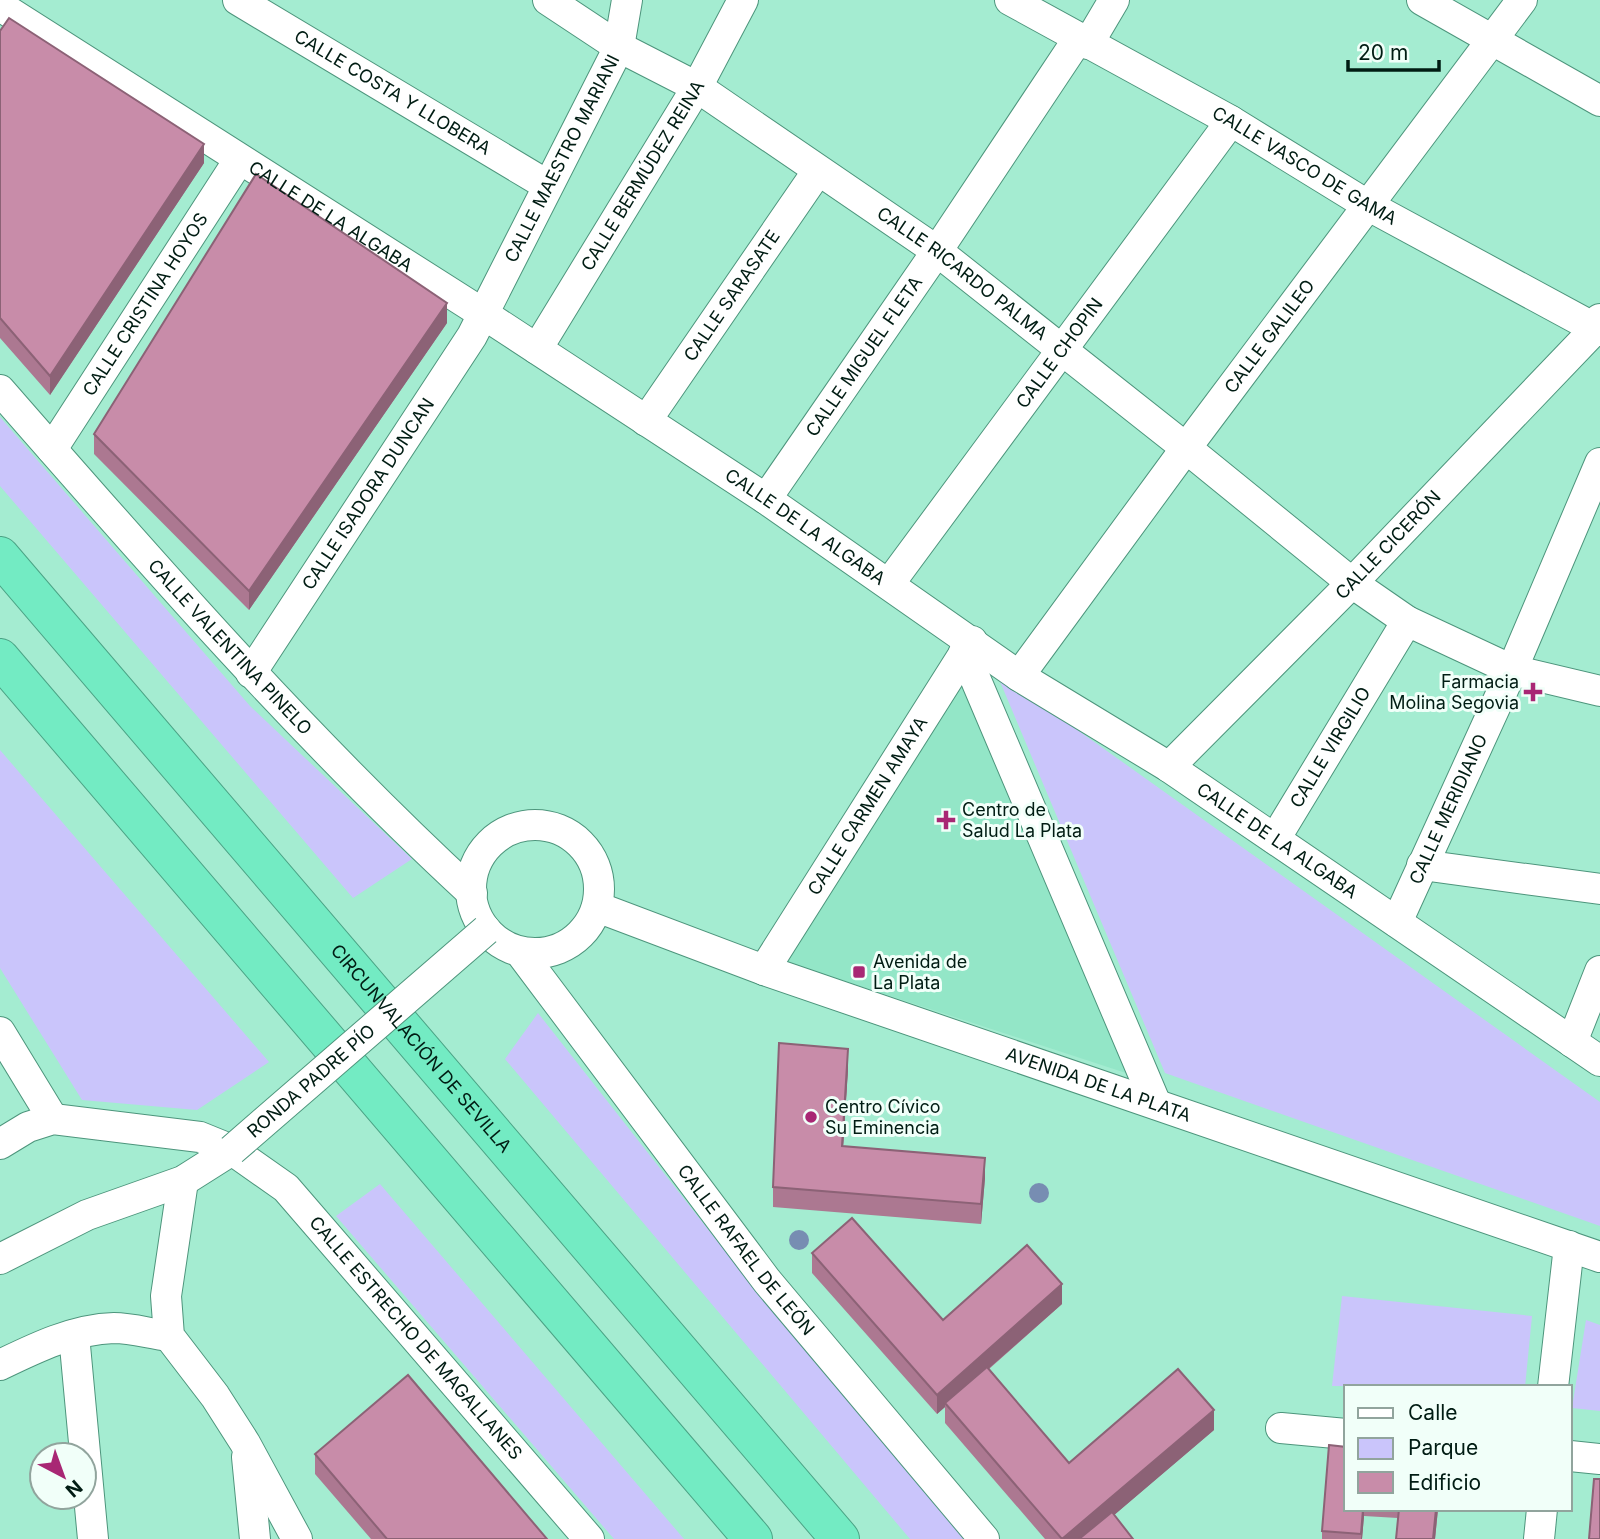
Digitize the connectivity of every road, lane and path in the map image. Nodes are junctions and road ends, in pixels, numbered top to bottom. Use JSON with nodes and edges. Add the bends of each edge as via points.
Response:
{"nodes":[{"id":1,"x":238,"y":0,"type":"edge"},
{"id":2,"x":548,"y":0,"type":"edge"},
{"id":3,"x":627,"y":0,"type":"edge"},
{"id":4,"x":743,"y":0,"type":"edge"},
{"id":5,"x":1010,"y":0,"type":"edge"},
{"id":6,"x":1114,"y":0,"type":"edge"},
{"id":7,"x":1422,"y":0,"type":"edge"},
{"id":8,"x":1522,"y":0,"type":"edge"},
{"id":9,"x":0,"y":6,"type":"edge"},
{"id":10,"x":1083,"y":42,"type":"junction"},
{"id":11,"x":1492,"y":42,"type":"junction"},
{"id":12,"x":619,"y":47,"type":"junction"},
{"id":13,"x":697,"y":87,"type":"junction"},
{"id":14,"x":1600,"y":101,"type":"edge"},
{"id":15,"x":1231,"y":121,"type":"junction"},
{"id":16,"x":239,"y":160,"type":"junction"},
{"id":17,"x":817,"y":172,"type":"junction"},
{"id":18,"x":547,"y":185,"type":"junction"},
{"id":19,"x":1369,"y":206,"type":"junction"},
{"id":20,"x":937,"y":251,"type":"junction"},
{"id":21,"x":482,"y":313,"type":"junction"},
{"id":22,"x":1598,"y":326,"type":"edge"},
{"id":23,"x":537,"y":349,"type":"junction"},
{"id":24,"x":1063,"y":351,"type":"junction"},
{"id":25,"x":0,"y":390,"type":"edge"},
{"id":26,"x":646,"y":421,"type":"junction"},
{"id":27,"x":1186,"y":448,"type":"junction"},
{"id":28,"x":52,"y":449,"type":"junction"},
{"id":29,"x":1600,"y":463,"type":"edge"},
{"id":30,"x":766,"y":499,"type":"junction"},
{"id":31,"x":0,"y":556,"type":"edge"},
{"id":32,"x":1352,"y":583,"type":"junction"},
{"id":33,"x":889,"y":584,"type":"junction"},
{"id":34,"x":1407,"y":621,"type":"junction"},
{"id":35,"x":968,"y":647,"type":"junction"},
{"id":36,"x":0,"y":658,"type":"edge"},
{"id":37,"x":1512,"y":670,"type":"junction"},
{"id":38,"x":251,"y":673,"type":"junction"},
{"id":39,"x":1019,"y":676,"type":"junction"},
{"id":40,"x":1600,"y":691,"type":"edge"},
{"id":41,"x":1170,"y":767,"type":"junction"},
{"id":42,"x":1275,"y":839,"type":"junction"},
{"id":43,"x":1422,"y":866,"type":"junction"},
{"id":44,"x":1600,"y":889,"type":"edge"},
{"id":45,"x":471,"y":893,"type":"junction"},
{"id":46,"x":597,"y":907,"type":"junction"},
{"id":47,"x":1397,"y":922,"type":"junction"},
{"id":48,"x":486,"y":930,"type":"junction"},
{"id":49,"x":520,"y":952,"type":"junction"},
{"id":50,"x":764,"y":970,"type":"junction"},
{"id":51,"x":1600,"y":971,"type":"edge"},
{"id":52,"x":0,"y":1032,"type":"edge"},
{"id":53,"x":1572,"y":1042,"type":"junction"},
{"id":54,"x":1600,"y":1061,"type":"edge"},
{"id":55,"x":1156,"y":1104,"type":"junction"},
{"id":56,"x":53,"y":1119,"type":"junction"},
{"id":57,"x":0,"y":1144,"type":"edge"},
{"id":58,"x":232,"y":1150,"type":"junction"},
{"id":59,"x":183,"y":1181,"type":"junction"},
{"id":60,"x":1569,"y":1246,"type":"junction"},
{"id":61,"x":1600,"y":1256,"type":"edge"},
{"id":62,"x":0,"y":1259,"type":"edge"},
{"id":63,"x":74,"y":1335,"type":"junction"},
{"id":64,"x":169,"y":1336,"type":"junction"},
{"id":65,"x":0,"y":1365,"type":"edge"},
{"id":66,"x":1553,"y":1385,"type":"edge"},
{"id":67,"x":1281,"y":1428,"type":"dead end"},
{"id":68,"x":1344,"y":1434,"type":"edge"},
{"id":69,"x":245,"y":1443,"type":"junction"},
{"id":70,"x":1572,"y":1456,"type":"edge"},
{"id":71,"x":1600,"y":1459,"type":"edge"},
{"id":72,"x":1542,"y":1511,"type":"edge"},
{"id":73,"x":282,"y":1512,"type":"junction"},
{"id":74,"x":253,"y":1524,"type":"edge"},
{"id":75,"x":93,"y":1539,"type":"edge"},
{"id":76,"x":297,"y":1539,"type":"edge"},
{"id":77,"x":589,"y":1539,"type":"edge"},
{"id":78,"x":753,"y":1539,"type":"edge"},
{"id":79,"x":840,"y":1539,"type":"edge"},
{"id":80,"x":984,"y":1539,"type":"edge"},
{"id":81,"x":1539,"y":1539,"type":"edge"}],
"edges":[{"from":1,"to":18,"type":"street","name":"CALLE COSTA Y LLOBERA"},
{"from":2,"to":12,"type":"street","name":"CALLE RICARDO PALMA"},
{"from":3,"to":12,"type":"street","name":"CALLE MAESTRO MARIANI"},
{"from":4,"to":13,"type":"street","name":"CALLE BERMÚDEZ REINA"},
{"from":5,"to":10,"type":"street","name":"CALLE VASCO DE GAMA"},
{"from":6,"to":10,"type":"street","name":"CALLE MIGUEL FLETA"},
{"from":7,"to":11,"type":"street"},
{"from":8,"to":11,"type":"street","name":"CALLE GALILEO"},
{"from":9,"to":16,"type":"street","name":"CALLE DE LA ALGABA"},
{"from":10,"to":15,"type":"street","name":"CALLE VASCO DE GAMA"},
{"from":10,"to":20,"type":"street","name":"CALLE MIGUEL FLETA"},
{"from":11,"to":14,"type":"street"},
{"from":11,"to":19,"type":"street","name":"CALLE GALILEO"},
{"from":12,"to":13,"type":"street","name":"CALLE RICARDO PALMA"},
{"from":12,"to":18,"type":"street","name":"CALLE MAESTRO MARIANI"},
{"from":13,"to":17,"type":"street","name":"CALLE RICARDO PALMA"},
{"from":13,"to":23,"type":"street","name":"CALLE BERMÚDEZ REINA"},
{"from":15,"to":19,"type":"street","name":"CALLE VASCO DE GAMA"},
{"from":15,"to":24,"type":"street","name":"CALLE CHOPIN"},
{"from":16,"to":21,"type":"street","name":"CALLE DE LA ALGABA"},
{"from":16,"to":28,"type":"street","name":"CALLE CRISTINA HOYOS"},
{"from":17,"to":20,"type":"street","name":"CALLE RICARDO PALMA"},
{"from":17,"to":26,"type":"street","name":"CALLE SARASATE"},
{"from":18,"to":21,"type":"street","name":"CALLE MAESTRO MARIANI"},
{"from":19,"to":22,"type":"street","name":"CALLE VASCO DE GAMA"},
{"from":19,"to":27,"type":"street","name":"CALLE GALILEO"},
{"from":20,"to":24,"type":"street","name":"CALLE RICARDO PALMA"},
{"from":20,"to":30,"type":"street","name":"CALLE MIGUEL FLETA"},
{"from":21,"to":23,"type":"street","name":"CALLE DE LA ALGABA"},
{"from":21,"to":38,"type":"street","name":"CALLE ISADORA DUNCAN","via":[[465,346]]},
{"from":22,"to":32,"type":"street","name":"CALLE CICERÓN"},
{"from":23,"to":26,"type":"street","name":"CALLE DE LA ALGABA"},
{"from":24,"to":27,"type":"street","name":"CALLE RICARDO PALMA"},
{"from":24,"to":33,"type":"street","name":"CALLE CHOPIN"},
{"from":25,"to":28,"type":"street","name":"CALLE VALENTINA PINELO"},
{"from":26,"to":30,"type":"street","name":"CALLE DE LA ALGABA"},
{"from":27,"to":32,"type":"street","name":"CALLE RICARDO PALMA"},
{"from":27,"to":39,"type":"street","name":"CALLE GALILEO"},
{"from":28,"to":38,"type":"street","name":"CALLE VALENTINA PINELO"},
{"from":29,"to":37,"type":"street","name":"CALLE MERIDIANO"},
{"from":30,"to":33,"type":"street","name":"CALLE DE LA ALGABA"},
{"from":31,"to":79,"type":"highway","name":"CIRCUNVALACIÓN DE SEVILLA"},
{"from":32,"to":34,"type":"street","name":"CALLE RICARDO PALMA"},
{"from":32,"to":41,"type":"street","name":"CALLE CICERÓN"},
{"from":33,"to":35,"type":"street","name":"CALLE DE LA ALGABA"},
{"from":34,"to":37,"type":"street","name":"CALLE RICARDO PALMA"},
{"from":34,"to":42,"type":"street","name":"CALLE VIRGILIO"},
{"from":35,"to":39,"type":"street","name":"CALLE DE LA ALGABA"},
{"from":35,"to":50,"type":"street","name":"CALLE CARMEN AMAYA"},
{"from":35,"to":55,"type":"street"},
{"from":36,"to":78,"type":"highway"},
{"from":37,"to":40,"type":"street","name":"CALLE RICARDO PALMA"},
{"from":37,"to":43,"type":"street","name":"CALLE MERIDIANO"},
{"from":38,"to":45,"type":"street","name":"CALLE VALENTINA PINELO"},
{"from":39,"to":41,"type":"street","name":"CALLE DE LA ALGABA"},
{"from":41,"to":42,"type":"street","name":"CALLE DE LA ALGABA"},
{"from":42,"to":47,"type":"street","name":"CALLE DE LA ALGABA"},
{"from":43,"to":44,"type":"street"},
{"from":43,"to":47,"type":"street","name":"CALLE MERIDIANO"},
{"from":45,"to":46,"type":"street","via":[[473,873],[488,846],[513,829],[533,824],[571,835],[586,849],[600,887]]},
{"from":45,"to":48,"type":"street"},
{"from":46,"to":49,"type":"street","via":[[571,942],[551,951]]},
{"from":46,"to":50,"type":"street","name":"AVENIDA DE LA PLATA"},
{"from":47,"to":53,"type":"street","name":"CALLE DE LA ALGABA"},
{"from":48,"to":49,"type":"street"},
{"from":48,"to":58,"type":"street","name":"RONDA PADRE PÍO","bridge":true},
{"from":49,"to":80,"type":"street","name":"CALLE RAFAEL DE LEÓN","via":[[767,1281]]},
{"from":50,"to":55,"type":"street","name":"AVENIDA DE LA PLATA"},
{"from":51,"to":53,"type":"street"},
{"from":52,"to":56,"type":"street"},
{"from":53,"to":54,"type":"street","name":"CALLE DE LA ALGABA"},
{"from":55,"to":60,"type":"street","name":"AVENIDA DE LA PLATA"},
{"from":56,"to":57,"type":"street","name":"RONDA PADRE PÍO"},
{"from":56,"to":58,"type":"street","name":"RONDA PADRE PÍO","via":[[200,1137]]},
{"from":58,"to":59,"type":"street","name":"RONDA PADRE PÍO"},
{"from":58,"to":77,"type":"street","name":"CALLE ESTRECHO DE MAGALLANES","via":[[286,1188]]},
{"from":59,"to":62,"type":"street","name":"RONDA PADRE PÍO","via":[[87,1215]]},
{"from":59,"to":64,"type":"street","via":[[166,1296]]},
{"from":60,"to":61,"type":"street","name":"AVENIDA DE LA PLATA"},
{"from":60,"to":66,"type":"street"},
{"from":63,"to":64,"type":"street","via":[[115,1328]]},
{"from":63,"to":65,"type":"street"},
{"from":63,"to":75,"type":"street"},
{"from":64,"to":69,"type":"street"},
{"from":67,"to":68,"type":"street"},
{"from":69,"to":73,"type":"street"},
{"from":69,"to":74,"type":"street"},
{"from":70,"to":71,"type":"street"},
{"from":72,"to":81,"type":"street"},
{"from":73,"to":74,"type":"street","via":[[267,1509]]},
{"from":73,"to":76,"type":"street"}]}
